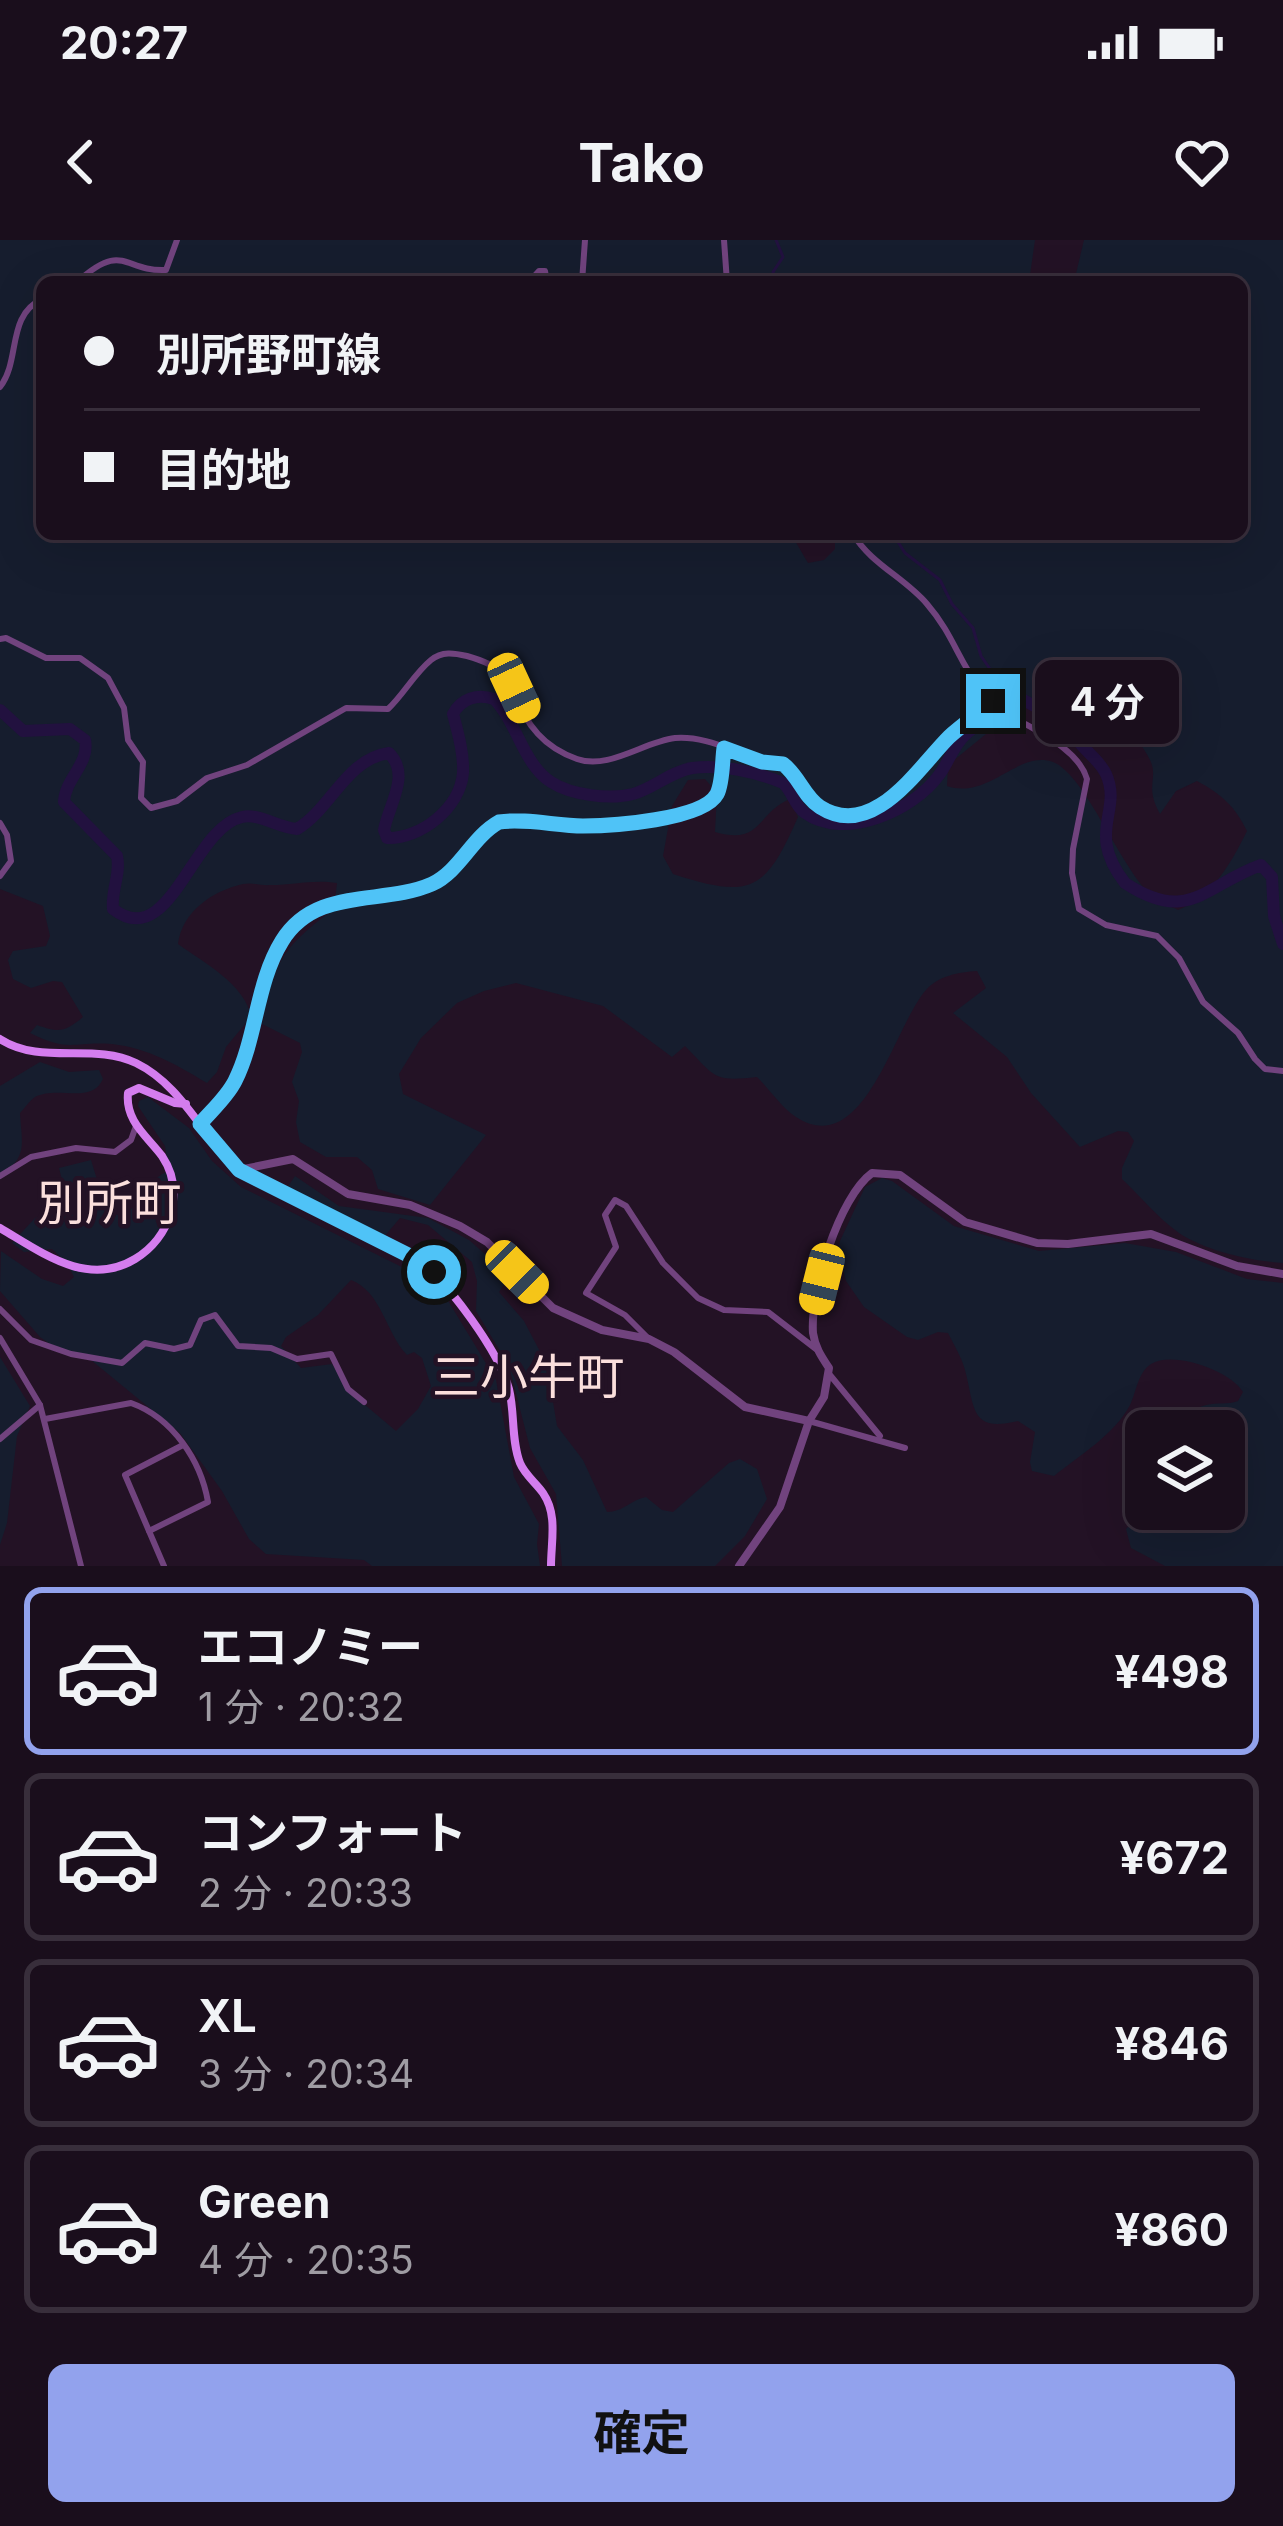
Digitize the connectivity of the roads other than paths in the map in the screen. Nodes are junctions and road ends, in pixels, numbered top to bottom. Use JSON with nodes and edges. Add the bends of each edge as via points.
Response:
{"nodes":[{"id":1,"x":177,"y":240,"type":"edge"},
{"id":2,"x":585,"y":240,"type":"edge"},
{"id":3,"x":724,"y":240,"type":"edge"},
{"id":4,"x":84,"y":276,"type":"edge"},
{"id":5,"x":582,"y":276,"type":"edge"},
{"id":6,"x":727,"y":276,"type":"edge"},
{"id":7,"x":36,"y":301,"type":"edge"},
{"id":8,"x":0,"y":387,"type":"edge"},
{"id":9,"x":858,"y":540,"type":"edge"},
{"id":10,"x":0,"y":639,"type":"edge"},
{"id":11,"x":993,"y":701,"type":"junction"},
{"id":12,"x":724,"y":753,"type":"junction"},
{"id":13,"x":0,"y":823,"type":"edge"},
{"id":14,"x":0,"y":876,"type":"edge"},
{"id":15,"x":0,"y":1039,"type":"edge"},
{"id":16,"x":1283,"y":1071,"type":"edge"},
{"id":17,"x":186,"y":1104,"type":"junction"},
{"id":18,"x":200,"y":1124,"type":"junction"},
{"id":19,"x":136,"y":1126,"type":"junction"},
{"id":20,"x":239,"y":1170,"type":"junction"},
{"id":21,"x":0,"y":1176,"type":"edge"},
{"id":22,"x":0,"y":1228,"type":"edge"},
{"id":23,"x":1283,"y":1274,"type":"edge"},
{"id":24,"x":0,"y":1309,"type":"edge"},
{"id":25,"x":0,"y":1338,"type":"edge"},
{"id":26,"x":650,"y":1340,"type":"junction"},
{"id":27,"x":816,"y":1349,"type":"junction"},
{"id":28,"x":830,"y":1375,"type":"junction"},
{"id":29,"x":364,"y":1402,"type":"dead end"},
{"id":30,"x":40,"y":1405,"type":"junction"},
{"id":31,"x":45,"y":1419,"type":"junction"},
{"id":32,"x":809,"y":1421,"type":"junction"},
{"id":33,"x":0,"y":1438,"type":"edge"},
{"id":34,"x":882,"y":1439,"type":"junction"},
{"id":35,"x":183,"y":1445,"type":"junction"},
{"id":36,"x":905,"y":1448,"type":"dead end"},
{"id":37,"x":149,"y":1531,"type":"junction"},
{"id":38,"x":81,"y":1566,"type":"edge"},
{"id":39,"x":164,"y":1566,"type":"edge"},
{"id":40,"x":551,"y":1566,"type":"edge"},
{"id":41,"x":739,"y":1566,"type":"edge"}],
"edges":[{"from":1,"to":4,"type":"street","via":[[166,270],[110,260]]},
{"from":2,"to":5,"type":"street"},
{"from":3,"to":6,"type":"street"},
{"from":7,"to":8,"type":"street","via":[[19,322]]},
{"from":9,"to":11,"type":"street","via":[[925,602],[968,676]]},
{"from":10,"to":12,"type":"street","via":[[46,658],[80,658],[108,678],[143,762],[140,794],[151,808],[346,708],[388,709],[446,653],[495,665],[534,731],[579,760],[606,761],[678,738],[701,739]]},
{"from":11,"to":12,"type":"street","via":[[902,791],[856,813],[821,808],[783,764]]},
{"from":11,"to":16,"type":"street","via":[[1084,768],[1072,872],[1079,909],[1106,925],[1157,936],[1255,1058]]},
{"from":12,"to":18,"type":"street","via":[[720,785],[707,804],[583,826],[499,822],[436,882],[316,908],[280,945],[238,1076]]},
{"from":13,"to":14,"type":"street","via":[[11,861]]},
{"from":15,"to":17,"type":"main road","via":[[43,1055],[132,1061]]},
{"from":17,"to":18,"type":"main road"},
{"from":17,"to":19,"type":"main road","via":[[134,1089],[127,1103]]},
{"from":18,"to":20,"type":"main road"},
{"from":19,"to":21,"type":"street","via":[[115,1152],[76,1148],[31,1157]]},
{"from":19,"to":22,"type":"main road","via":[[166,1161],[173,1189],[173,1213],[141,1256],[118,1269],[62,1265]]},
{"from":20,"to":26,"type":"street","via":[[293,1159],[348,1194],[410,1205],[487,1242],[554,1308]]},
{"from":20,"to":40,"type":"main road","via":[[418,1260],[447,1285],[502,1370],[521,1465],[553,1516]]},
{"from":23,"to":27,"type":"street","via":[[1151,1234],[1036,1243],[965,1222],[900,1175],[878,1171],[860,1183],[830,1242],[814,1310]]},
{"from":24,"to":29,"type":"street","via":[[31,1340],[112,1364],[145,1343],[190,1345],[201,1320],[214,1315],[238,1346],[297,1359],[331,1354],[348,1390]]},
{"from":25,"to":30,"type":"street"},
{"from":26,"to":27,"type":"street","via":[[586,1293],[616,1247],[604,1215],[615,1200],[698,1298],[724,1310],[768,1312]]},
{"from":26,"to":32,"type":"street","via":[[745,1407]]},
{"from":27,"to":28,"type":"street"},
{"from":28,"to":32,"type":"street"},
{"from":28,"to":34,"type":"street"},
{"from":30,"to":31,"type":"street"},
{"from":30,"to":33,"type":"street"},
{"from":31,"to":35,"type":"street","via":[[131,1403]]},
{"from":31,"to":38,"type":"street"},
{"from":32,"to":34,"type":"street"},
{"from":32,"to":41,"type":"street","via":[[780,1507]]},
{"from":34,"to":36,"type":"street"},
{"from":35,"to":37,"type":"street","via":[[125,1475]]},
{"from":35,"to":37,"type":"street","via":[[200,1467],[208,1502]]},
{"from":37,"to":39,"type":"street"}]}
